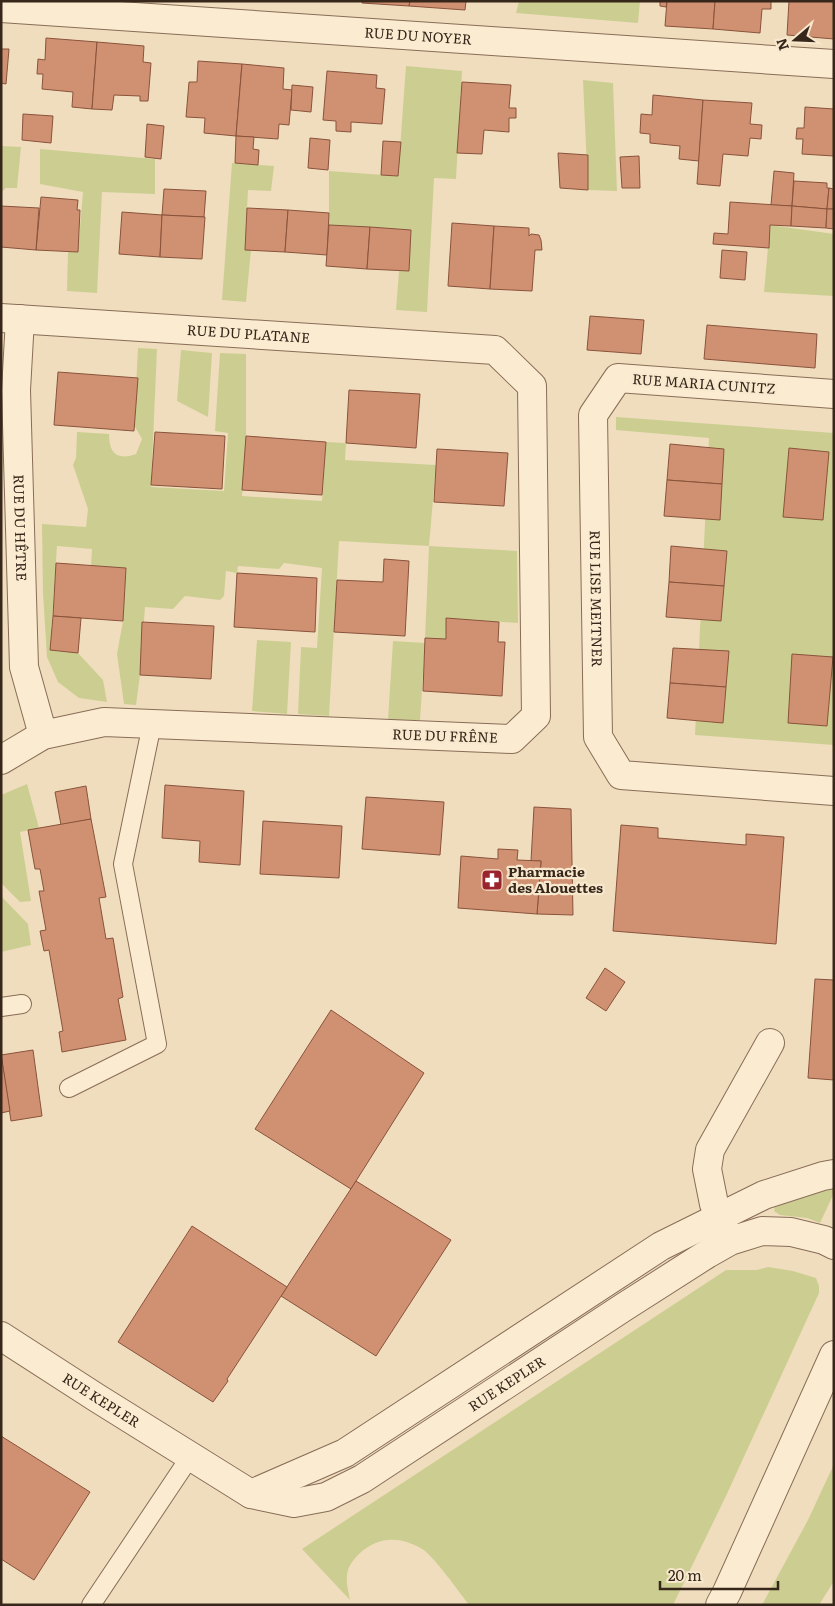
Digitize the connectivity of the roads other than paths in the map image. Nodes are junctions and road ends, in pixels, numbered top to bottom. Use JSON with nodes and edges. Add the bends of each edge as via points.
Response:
{"nodes":[{"id":1,"x":1,"y":8,"type":"edge"},
{"id":2,"x":834,"y":64,"type":"edge"},
{"id":3,"x":10,"y":319,"type":"edge"},
{"id":4,"x":495,"y":350,"type":"joint"},
{"id":5,"x":834,"y":394,"type":"edge"},
{"id":6,"x":593,"y":415,"type":"joint"},
{"id":7,"x":152,"y":724,"type":"junction"},
{"id":8,"x":43,"y":735,"type":"junction"},
{"id":9,"x":1,"y":760,"type":"edge"},
{"id":10,"x":834,"y":791,"type":"edge"},
{"id":11,"x":22,"y":1004,"type":"dead end"},
{"id":12,"x":1,"y":1007,"type":"edge"},
{"id":13,"x":770,"y":1043,"type":"dead end"},
{"id":14,"x":69,"y":1088,"type":"dead end"},
{"id":15,"x":834,"y":1174,"type":"edge"},
{"id":16,"x":724,"y":1229,"type":"junction"},
{"id":17,"x":834,"y":1245,"type":"edge"},
{"id":18,"x":1,"y":1336,"type":"edge"},
{"id":19,"x":834,"y":1356,"type":"edge"},
{"id":20,"x":190,"y":1457,"type":"junction"},
{"id":21,"x":91,"y":1605,"type":"edge"},
{"id":22,"x":720,"y":1605,"type":"edge"}],
"edges":[{"from":1,"to":2,"type":"street","name":"RUE DU NOYER"},
{"from":3,"to":4,"type":"street","name":"RUE DU PLATANE"},
{"from":3,"to":8,"type":"street","name":"RUE DU HÊTRE","via":[[16,390],[24,667]]},
{"from":4,"to":7,"type":"street","name":"RUE DU FRÊNE","via":[[532,386],[536,716],[512,739]]},
{"from":5,"to":6,"type":"street","name":"RUE MARIA CUNITZ","via":[[618,378]]},
{"from":6,"to":10,"type":"street","name":"RUE LISE MEITNER","via":[[598,737],[621,776]]},
{"from":7,"to":8,"type":"street","name":"RUE DU FRÊNE","via":[[104,722]]},
{"from":7,"to":14,"type":"lane","via":[[123,864],[157,1044]]},
{"from":8,"to":9,"type":"street","name":"RUE DU FRÊNE"},
{"from":11,"to":12,"type":"lane"},
{"from":13,"to":16,"type":"street","via":[[710,1150],[707,1169],[714,1204]]},
{"from":15,"to":16,"type":"street","via":[[764,1195]]},
{"from":16,"to":17,"type":"street","via":[[791,1232]]},
{"from":16,"to":20,"type":"street","name":"RUE KEPLER","via":[[661,1246],[346,1453],[251,1494]]},
{"from":18,"to":20,"type":"street","name":"RUE KEPLER"},
{"from":19,"to":22,"type":"street"},
{"from":20,"to":21,"type":"lane"}]}
